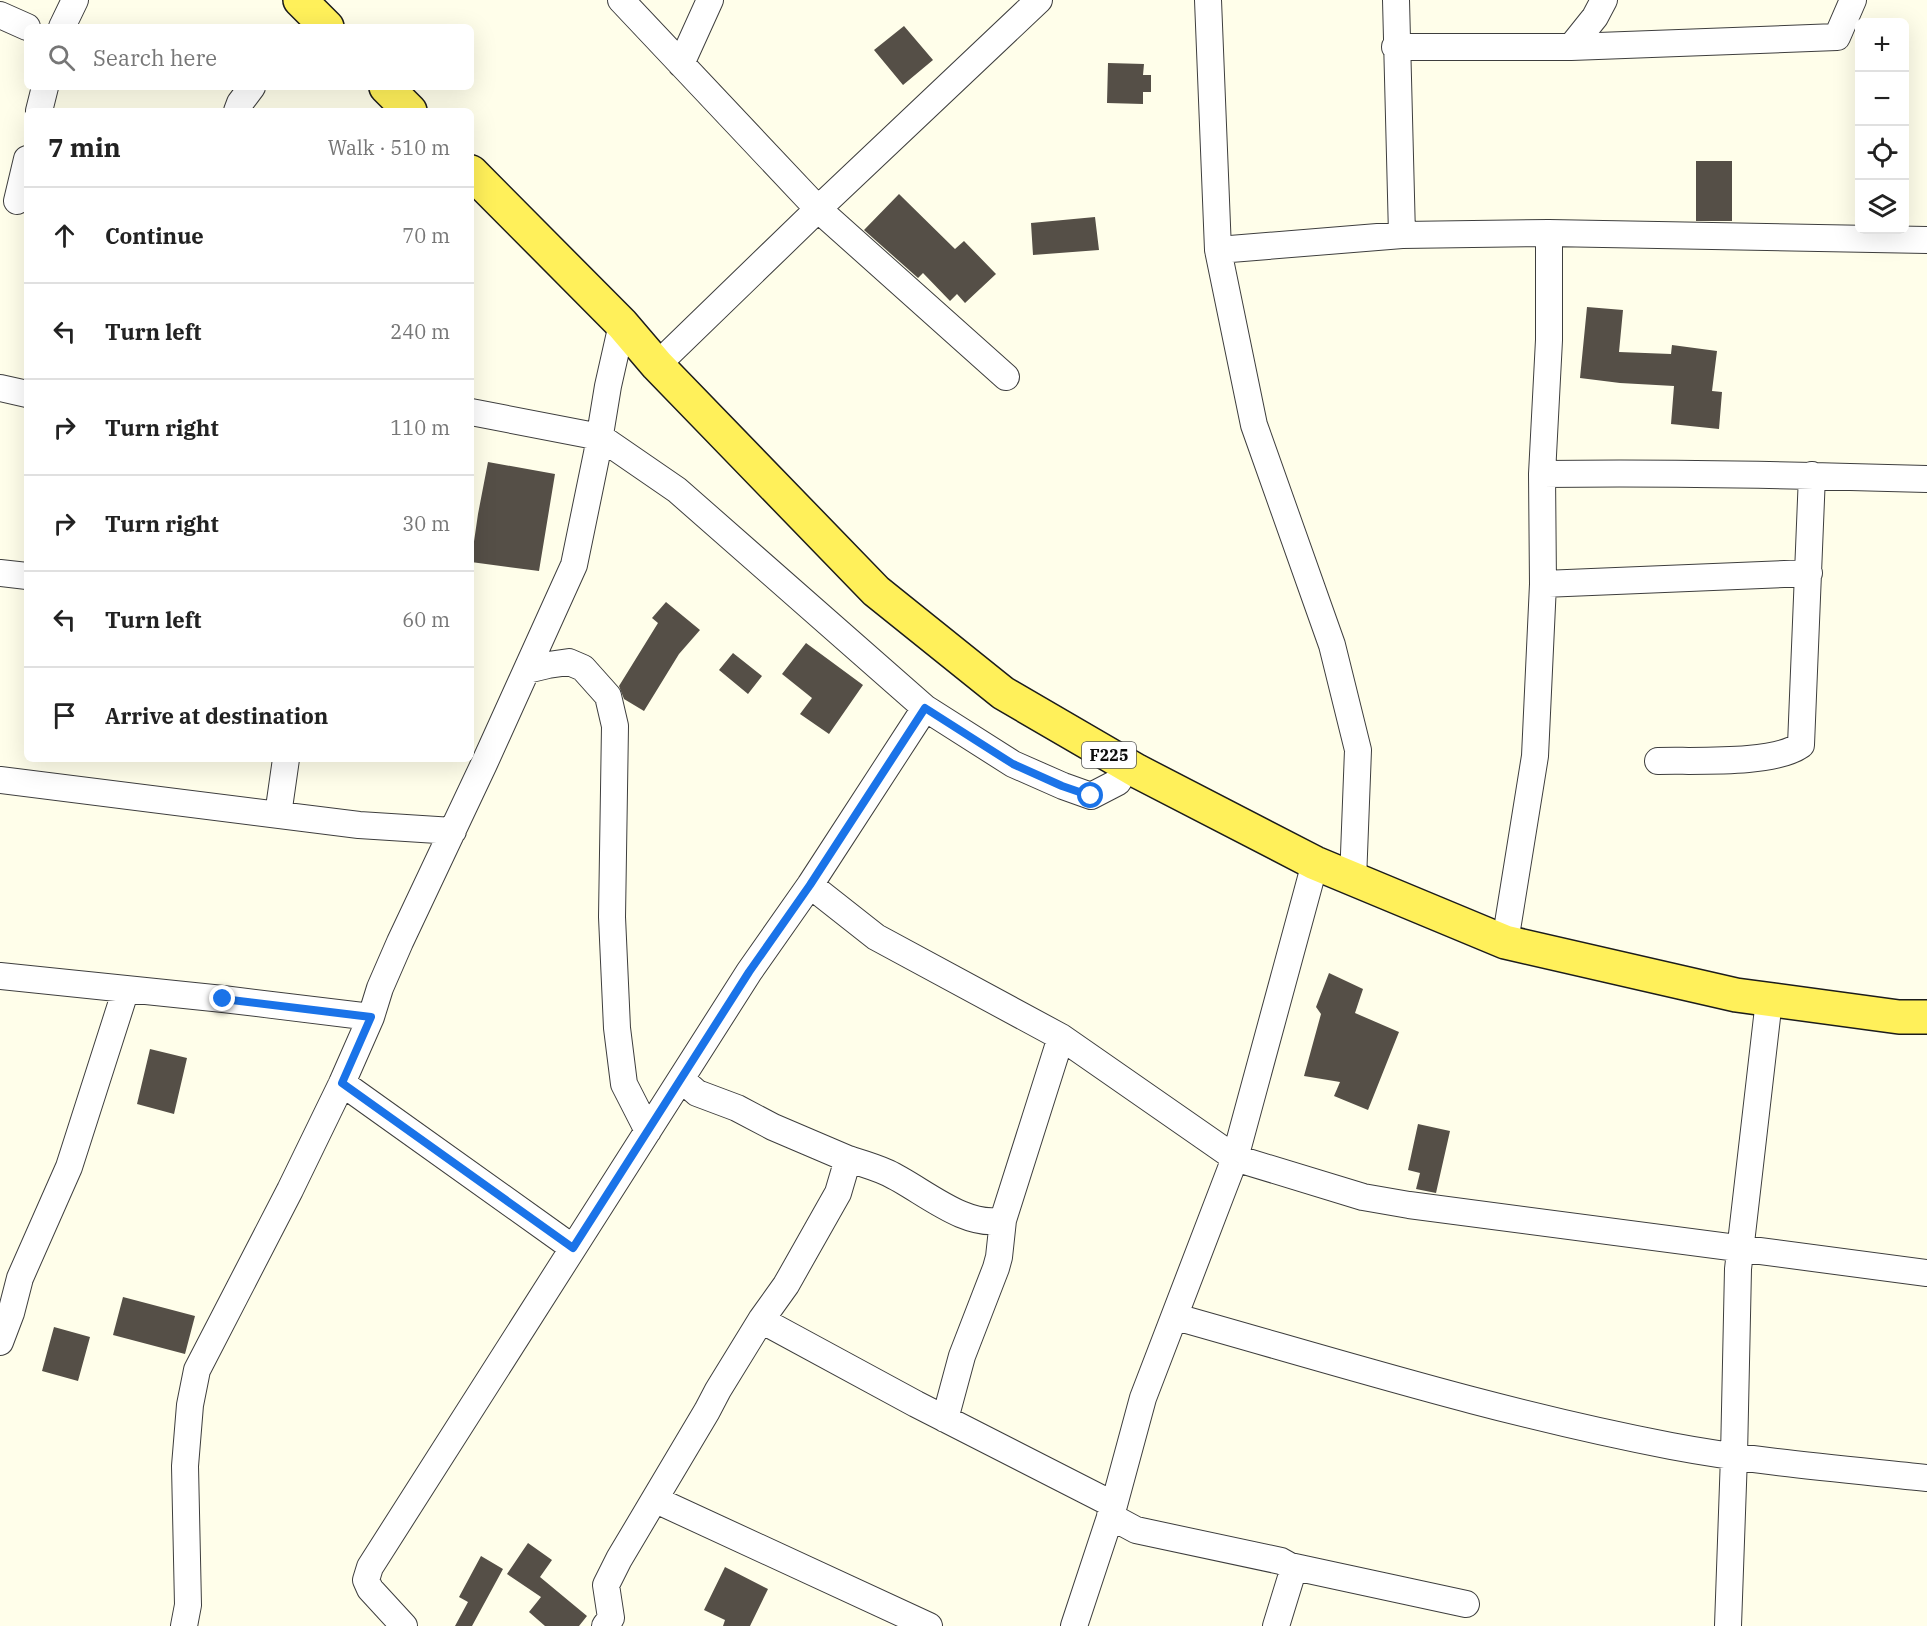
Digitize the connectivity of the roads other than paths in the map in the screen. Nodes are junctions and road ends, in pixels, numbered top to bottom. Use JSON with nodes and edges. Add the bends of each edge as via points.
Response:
{"nodes":[{"id":1,"x":75,"y":0,"type":"edge"},
{"id":2,"x":621,"y":0,"type":"edge"},
{"id":3,"x":710,"y":0,"type":"edge"},
{"id":4,"x":1039,"y":0,"type":"edge"},
{"id":5,"x":1208,"y":0,"type":"edge"},
{"id":6,"x":1396,"y":0,"type":"edge"},
{"id":7,"x":1604,"y":0,"type":"edge"},
{"id":8,"x":1853,"y":0,"type":"edge"},
{"id":9,"x":0,"y":15,"type":"edge"},
{"id":10,"x":63,"y":24,"type":"edge"},
{"id":11,"x":24,"y":26,"type":"edge"},
{"id":12,"x":1395,"y":47,"type":"junction"},
{"id":13,"x":1571,"y":47,"type":"junction"},
{"id":14,"x":681,"y":64,"type":"junction"},
{"id":15,"x":44,"y":90,"type":"edge"},
{"id":16,"x":250,"y":90,"type":"edge"},
{"id":17,"x":389,"y":90,"type":"edge"},
{"id":18,"x":40,"y":108,"type":"edge"},
{"id":19,"x":238,"y":108,"type":"edge"},
{"id":20,"x":407,"y":108,"type":"edge"},
{"id":21,"x":24,"y":169,"type":"edge"},
{"id":22,"x":474,"y":175,"type":"edge"},
{"id":23,"x":15,"y":200,"type":"edge"},
{"id":24,"x":818,"y":209,"type":"junction"},
{"id":25,"x":1549,"y":232,"type":"junction"},
{"id":26,"x":1402,"y":235,"type":"junction"},
{"id":27,"x":1927,"y":240,"type":"edge"},
{"id":28,"x":1218,"y":250,"type":"junction"},
{"id":29,"x":622,"y":324,"type":"junction"},
{"id":30,"x":657,"y":365,"type":"junction"},
{"id":31,"x":1006,"y":377,"type":"dead end"},
{"id":32,"x":0,"y":388,"type":"edge"},
{"id":33,"x":24,"y":393,"type":"edge"},
{"id":34,"x":474,"y":413,"type":"edge"},
{"id":35,"x":600,"y":437,"type":"junction"},
{"id":36,"x":1542,"y":474,"type":"junction"},
{"id":37,"x":1812,"y":475,"type":"junction"},
{"id":38,"x":1927,"y":479,"type":"edge"},
{"id":39,"x":0,"y":573,"type":"edge"},
{"id":40,"x":1809,"y":573,"type":"junction"},
{"id":41,"x":24,"y":576,"type":"edge"},
{"id":42,"x":1543,"y":584,"type":"junction"},
{"id":43,"x":527,"y":670,"type":"junction"},
{"id":44,"x":925,"y":708,"type":"junction"},
{"id":45,"x":1658,"y":761,"type":"dead end"},
{"id":46,"x":286,"y":762,"type":"edge"},
{"id":47,"x":1126,"y":765,"type":"junction"},
{"id":48,"x":0,"y":780,"type":"edge"},
{"id":49,"x":278,"y":815,"type":"junction"},
{"id":50,"x":453,"y":831,"type":"junction"},
{"id":51,"x":1315,"y":863,"type":"junction"},
{"id":52,"x":1353,"y":880,"type":"junction"},
{"id":53,"x":810,"y":885,"type":"junction"},
{"id":54,"x":1505,"y":942,"type":"junction"},
{"id":55,"x":0,"y":976,"type":"edge"},
{"id":56,"x":126,"y":989,"type":"junction"},
{"id":57,"x":1769,"y":1000,"type":"junction"},
{"id":58,"x":371,"y":1017,"type":"junction"},
{"id":59,"x":1927,"y":1017,"type":"edge"},
{"id":60,"x":1061,"y":1036,"type":"junction"},
{"id":61,"x":681,"y":1078,"type":"junction"},
{"id":62,"x":342,"y":1083,"type":"junction"},
{"id":63,"x":648,"y":1131,"type":"junction"},
{"id":64,"x":1235,"y":1158,"type":"junction"},
{"id":65,"x":848,"y":1160,"type":"junction"},
{"id":66,"x":1003,"y":1220,"type":"junction"},
{"id":67,"x":573,"y":1248,"type":"junction"},
{"id":68,"x":1740,"y":1249,"type":"junction"},
{"id":69,"x":1927,"y":1273,"type":"edge"},
{"id":70,"x":1176,"y":1317,"type":"junction"},
{"id":71,"x":761,"y":1320,"type":"junction"},
{"id":72,"x":0,"y":1342,"type":"edge"},
{"id":73,"x":945,"y":1419,"type":"junction"},
{"id":74,"x":1734,"y":1456,"type":"junction"},
{"id":75,"x":1927,"y":1478,"type":"edge"},
{"id":76,"x":656,"y":1500,"type":"junction"},
{"id":77,"x":1112,"y":1510,"type":"junction"},
{"id":78,"x":1290,"y":1566,"type":"junction"},
{"id":79,"x":1466,"y":1605,"type":"dead end"},
{"id":80,"x":184,"y":1626,"type":"edge"},
{"id":81,"x":404,"y":1626,"type":"edge"},
{"id":82,"x":605,"y":1626,"type":"edge"},
{"id":83,"x":929,"y":1626,"type":"edge"},
{"id":84,"x":1074,"y":1626,"type":"edge"},
{"id":85,"x":1276,"y":1626,"type":"edge"},
{"id":86,"x":1728,"y":1626,"type":"edge"}],
"edges":[{"from":1,"to":10,"type":"street"},
{"from":2,"to":14,"type":"street"},
{"from":3,"to":14,"type":"street"},
{"from":4,"to":24,"type":"street"},
{"from":5,"to":28,"type":"street"},
{"from":6,"to":12,"type":"street"},
{"from":7,"to":13,"type":"street"},
{"from":8,"to":13,"type":"street","via":[[1837,37]]},
{"from":9,"to":11,"type":"street"},
{"from":12,"to":13,"type":"street"},
{"from":12,"to":26,"type":"street"},
{"from":14,"to":24,"type":"street"},
{"from":15,"to":18,"type":"street"},
{"from":16,"to":19,"type":"street"},
{"from":17,"to":20,"type":"main road"},
{"from":21,"to":23,"type":"street"},
{"from":22,"to":29,"type":"main road","number":"F225"},
{"from":24,"to":30,"type":"street"},
{"from":24,"to":31,"type":"street"},
{"from":25,"to":26,"type":"street"},
{"from":25,"to":27,"type":"street"},
{"from":25,"to":36,"type":"street","via":[[1549,340]]},
{"from":26,"to":28,"type":"street"},
{"from":28,"to":52,"type":"street","via":[[1254,425],[1332,645],[1358,750]]},
{"from":29,"to":30,"type":"main road","number":"F225"},
{"from":29,"to":35,"type":"street"},
{"from":30,"to":47,"type":"main road","number":"F225","via":[[876,591],[1003,693]]},
{"from":32,"to":33,"type":"street"},
{"from":34,"to":35,"type":"street"},
{"from":35,"to":43,"type":"street","via":[[574,565]]},
{"from":35,"to":44,"type":"street","via":[[677,490]]},
{"from":36,"to":37,"type":"street"},
{"from":36,"to":42,"type":"street"},
{"from":37,"to":38,"type":"street"},
{"from":37,"to":40,"type":"street"},
{"from":39,"to":41,"type":"street"},
{"from":40,"to":42,"type":"street"},
{"from":40,"to":45,"type":"street","via":[[1801,745],[1792,752],[1768,758]]},
{"from":42,"to":54,"type":"street","via":[[1535,756]]},
{"from":43,"to":50,"type":"street"},
{"from":43,"to":63,"type":"street","via":[[569,662],[583,668],[608,696],[615,726],[612,917],[617,1028],[624,1084]]},
{"from":44,"to":47,"type":"street","via":[[1013,764],[1091,796],[1118,782]]},
{"from":44,"to":53,"type":"street"},
{"from":46,"to":49,"type":"street"},
{"from":47,"to":51,"type":"main road","number":"F225"},
{"from":48,"to":49,"type":"street"},
{"from":49,"to":50,"type":"street"},
{"from":50,"to":58,"type":"street","via":[[400,942]]},
{"from":51,"to":52,"type":"main road","number":"F225"},
{"from":51,"to":64,"type":"street"},
{"from":52,"to":54,"type":"main road","number":"F225"},
{"from":53,"to":60,"type":"street","via":[[876,938]]},
{"from":53,"to":61,"type":"street"},
{"from":54,"to":57,"type":"main road","number":"F225"},
{"from":55,"to":56,"type":"street"},
{"from":56,"to":58,"type":"street"},
{"from":56,"to":72,"type":"street","via":[[69,1167],[20,1278]]},
{"from":57,"to":59,"type":"main road","number":"F225"},
{"from":57,"to":68,"type":"street"},
{"from":58,"to":62,"type":"street"},
{"from":60,"to":64,"type":"street"},
{"from":60,"to":66,"type":"street"},
{"from":61,"to":63,"type":"street"},
{"from":61,"to":65,"type":"street","via":[[697,1093]]},
{"from":62,"to":67,"type":"street"},
{"from":62,"to":80,"type":"street","via":[[197,1370],[185,1466],[188,1605]]},
{"from":63,"to":67,"type":"street"},
{"from":64,"to":68,"type":"street","via":[[1363,1197]]},
{"from":64,"to":70,"type":"street"},
{"from":65,"to":66,"type":"street","via":[[887,1173],[968,1218],[992,1223]]},
{"from":65,"to":71,"type":"street","via":[[838,1193],[786,1285]]},
{"from":66,"to":73,"type":"street","via":[[996,1268],[962,1356]]},
{"from":67,"to":81,"type":"street","via":[[370,1567],[366,1580],[370,1589]]},
{"from":68,"to":69,"type":"street"},
{"from":68,"to":74,"type":"street"},
{"from":70,"to":74,"type":"street","via":[[1528,1415]]},
{"from":70,"to":77,"type":"street","via":[[1143,1398]]},
{"from":71,"to":73,"type":"street"},
{"from":71,"to":76,"type":"street"},
{"from":73,"to":77,"type":"street"},
{"from":74,"to":75,"type":"street"},
{"from":74,"to":86,"type":"street"},
{"from":76,"to":82,"type":"street","via":[[606,1585],[611,1618]]},
{"from":76,"to":83,"type":"street"},
{"from":77,"to":78,"type":"street","via":[[1136,1530]]},
{"from":77,"to":84,"type":"street"},
{"from":78,"to":79,"type":"street"},
{"from":78,"to":85,"type":"street","via":[[1292,1574]]}]}
